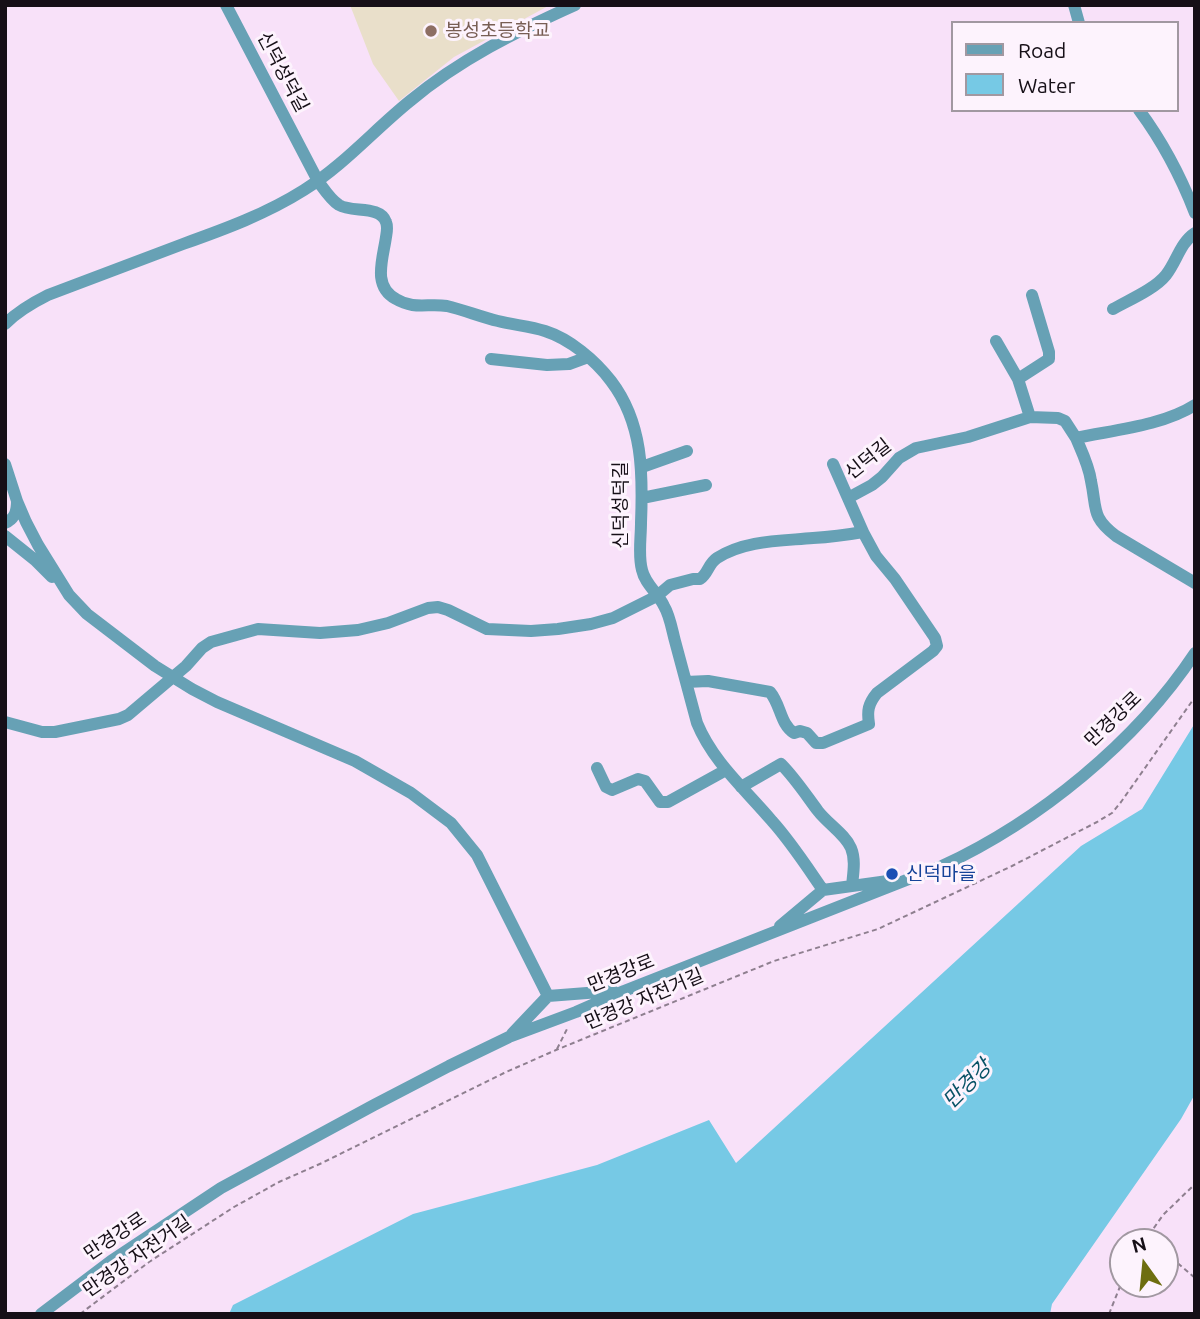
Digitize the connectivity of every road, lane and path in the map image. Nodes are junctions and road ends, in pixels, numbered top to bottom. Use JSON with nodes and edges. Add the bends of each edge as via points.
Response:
{"nodes":[{"id":1,"x":226,"y":5,"type":"edge"},
{"id":2,"x":575,"y":5,"type":"edge"},
{"id":3,"x":1141,"y":112,"type":"edge"},
{"id":4,"x":318,"y":181,"type":"junction"},
{"id":5,"x":1195,"y":213,"type":"edge"},
{"id":6,"x":1195,"y":233,"type":"edge"},
{"id":7,"x":1032,"y":295,"type":"dead end"},
{"id":8,"x":1113,"y":309,"type":"dead end"},
{"id":9,"x":5,"y":324,"type":"edge"},
{"id":10,"x":996,"y":341,"type":"dead end"},
{"id":11,"x":589,"y":357,"type":"junction"},
{"id":12,"x":491,"y":359,"type":"dead end"},
{"id":13,"x":1018,"y":379,"type":"junction"},
{"id":14,"x":1195,"y":405,"type":"edge"},
{"id":15,"x":1030,"y":417,"type":"junction"},
{"id":16,"x":1076,"y":438,"type":"junction"},
{"id":17,"x":687,"y":451,"type":"dead end"},
{"id":18,"x":5,"y":464,"type":"edge"},
{"id":19,"x":833,"y":464,"type":"dead end"},
{"id":20,"x":642,"y":467,"type":"junction"},
{"id":21,"x":706,"y":485,"type":"dead end"},
{"id":22,"x":642,"y":498,"type":"junction"},
{"id":23,"x":848,"y":498,"type":"junction"},
{"id":24,"x":17,"y":501,"type":"junction"},
{"id":25,"x":5,"y":523,"type":"edge"},
{"id":26,"x":863,"y":532,"type":"junction"},
{"id":27,"x":5,"y":536,"type":"edge"},
{"id":28,"x":1195,"y":583,"type":"edge"},
{"id":29,"x":69,"y":595,"type":"junction"},
{"id":30,"x":657,"y":596,"type":"junction"},
{"id":31,"x":1195,"y":653,"type":"edge"},
{"id":32,"x":173,"y":677,"type":"junction"},
{"id":33,"x":686,"y":682,"type":"junction"},
{"id":34,"x":1195,"y":697,"type":"edge"},
{"id":35,"x":5,"y":722,"type":"edge"},
{"id":36,"x":597,"y":768,"type":"dead end"},
{"id":37,"x":726,"y":769,"type":"junction"},
{"id":38,"x":741,"y":786,"type":"junction"},
{"id":39,"x":909,"y":878,"type":"junction"},
{"id":40,"x":852,"y":886,"type":"junction"},
{"id":41,"x":823,"y":890,"type":"junction"},
{"id":42,"x":772,"y":933,"type":"junction"},
{"id":43,"x":624,"y":991,"type":"junction"},
{"id":44,"x":548,"y":996,"type":"junction"},
{"id":45,"x":576,"y":1012,"type":"junction"},
{"id":46,"x":509,"y":1037,"type":"junction"},
{"id":47,"x":556,"y":1050,"type":"junction"},
{"id":48,"x":1195,"y":1185,"type":"edge"},
{"id":49,"x":1154,"y":1228,"type":"edge"},
{"id":50,"x":1179,"y":1264,"type":"edge"},
{"id":51,"x":1195,"y":1278,"type":"edge"},
{"id":52,"x":41,"y":1314,"type":"edge"},
{"id":53,"x":80,"y":1314,"type":"edge"}],
"edges":[{"from":1,"to":4,"type":"street","name":"신덕성덕길"},
{"from":2,"to":4,"type":"street","via":[[450,71]]},
{"from":3,"to":5,"type":"street"},
{"from":4,"to":9,"type":"street","via":[[240,223],[30,303]]},
{"from":4,"to":11,"type":"street","name":"신덕성덕길","via":[[347,209],[384,216],[388,225],[380,275],[386,292],[395,299],[419,307],[448,306],[542,330]]},
{"from":6,"to":8,"type":"street","via":[[1166,275]]},
{"from":7,"to":13,"type":"street","via":[[1049,359]]},
{"from":10,"to":13,"type":"street"},
{"from":11,"to":12,"type":"street","via":[[547,365]]},
{"from":11,"to":20,"type":"street","name":"신덕성덕길","via":[[612,382],[630,414]]},
{"from":13,"to":15,"type":"street"},
{"from":14,"to":16,"type":"street","via":[[1157,421]]},
{"from":15,"to":16,"type":"street","name":"신덕길","via":[[1066,421]]},
{"from":15,"to":23,"type":"street","name":"신덕길","via":[[916,448],[872,485]]},
{"from":16,"to":28,"type":"street","via":[[1091,481],[1094,509],[1106,528]]},
{"from":17,"to":20,"type":"street"},
{"from":18,"to":24,"type":"street"},
{"from":19,"to":23,"type":"street"},
{"from":20,"to":22,"type":"street","name":"신덕성덕길"},
{"from":21,"to":22,"type":"street"},
{"from":22,"to":30,"type":"street","name":"신덕성덕길","via":[[640,558],[646,581]]},
{"from":23,"to":26,"type":"street","name":"신덕길"},
{"from":24,"to":25,"type":"street","via":[[17,511]]},
{"from":24,"to":29,"type":"street"},
{"from":26,"to":30,"type":"street","via":[[766,542],[734,550],[713,561],[700,579],[670,584]]},
{"from":26,"to":33,"type":"street","name":"신덕길","via":[[937,646],[870,701],[869,724],[816,743],[807,733],[787,729],[770,692],[708,681]]},
{"from":27,"to":29,"type":"street"},
{"from":29,"to":32,"type":"street","via":[[87,614]]},
{"from":30,"to":32,"type":"street","via":[[613,618],[558,629],[487,629],[438,607],[358,630],[258,629],[211,642]]},
{"from":30,"to":33,"type":"street","name":"신덕성덕길","via":[[668,615]]},
{"from":31,"to":39,"type":"street","name":"만경강로","via":[[1134,728],[1041,809],[964,856]]},
{"from":32,"to":35,"type":"street","via":[[119,719],[55,732]]},
{"from":32,"to":44,"type":"street","via":[[217,702],[355,761],[411,793],[451,823],[477,855]]},
{"from":33,"to":37,"type":"street","name":"신덕성덕길","via":[[703,738]]},
{"from":34,"to":47,"type":"path","name":"만경강 자전거길","via":[[1121,803],[1097,822],[878,929],[774,961]]},
{"from":36,"to":37,"type":"street","via":[[606,787],[612,790],[638,779],[645,781],[660,802],[668,802]]},
{"from":37,"to":38,"type":"street","name":"신덕성덕길"},
{"from":38,"to":40,"type":"street","via":[[782,764],[848,842],[854,859]]},
{"from":38,"to":41,"type":"street","name":"신덕성덕길","via":[[774,822]]},
{"from":39,"to":40,"type":"street"},
{"from":39,"to":42,"type":"street","name":"만경강로"},
{"from":40,"to":41,"type":"street"},
{"from":41,"to":42,"type":"street"},
{"from":42,"to":43,"type":"street","name":"만경강로"},
{"from":43,"to":44,"type":"street"},
{"from":43,"to":45,"type":"street","name":"만경강로"},
{"from":44,"to":46,"type":"street"},
{"from":45,"to":46,"type":"street","name":"만경강로"},
{"from":45,"to":47,"type":"path"},
{"from":46,"to":52,"type":"street","name":"만경강로","via":[[221,1188]]},
{"from":47,"to":53,"type":"path","name":"만경강 자전거길","via":[[255,1194],[149,1262]]},
{"from":48,"to":49,"type":"path"},
{"from":50,"to":51,"type":"path"}]}
